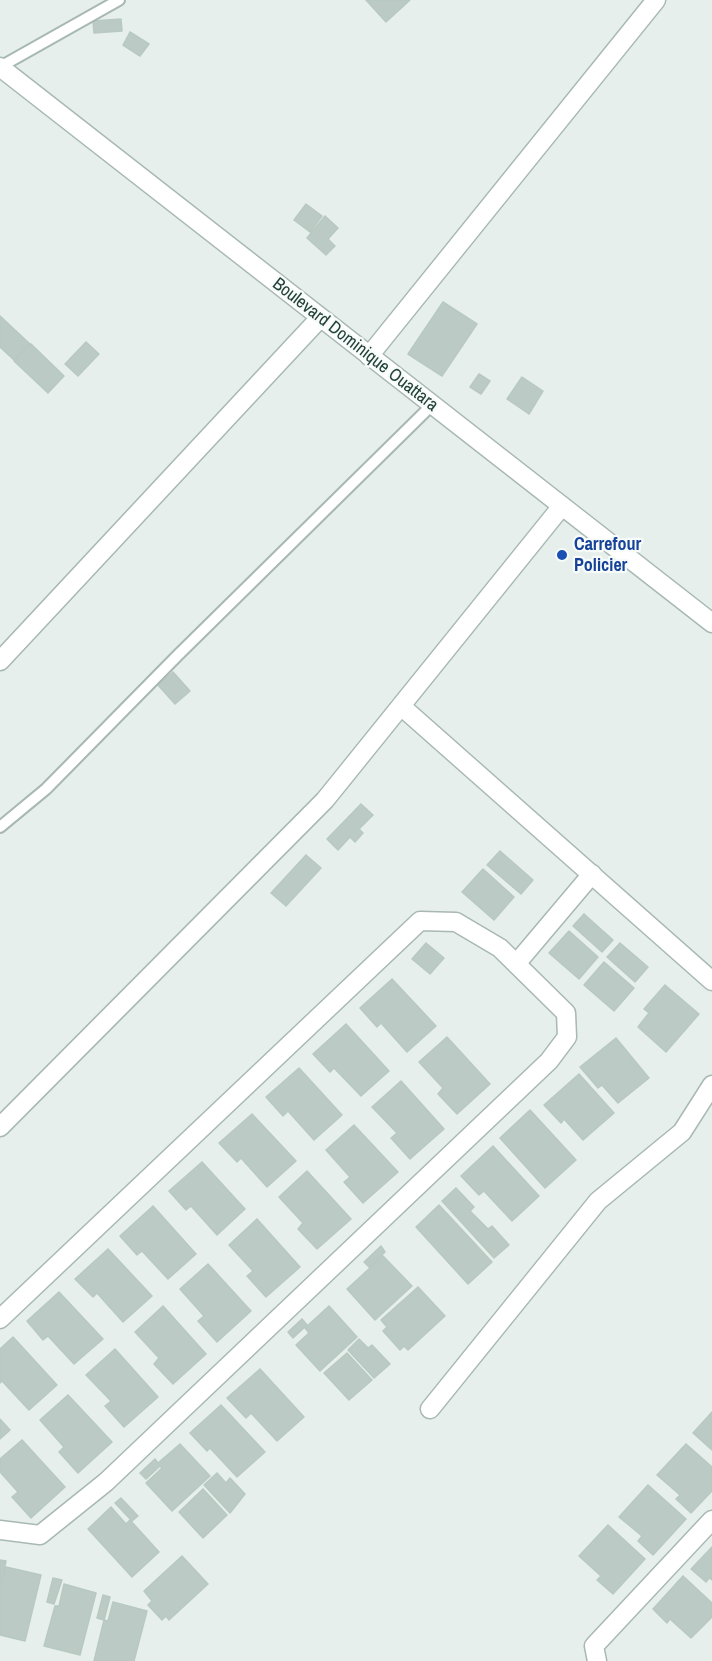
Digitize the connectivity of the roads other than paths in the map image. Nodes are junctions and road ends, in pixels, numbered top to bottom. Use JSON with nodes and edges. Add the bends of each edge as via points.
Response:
{"nodes":[{"id":1,"x":118,"y":0,"type":"edge"},
{"id":2,"x":656,"y":0,"type":"edge"},
{"id":3,"x":0,"y":67,"type":"edge"},
{"id":4,"x":320,"y":318,"type":"junction"},
{"id":5,"x":369,"y":356,"type":"junction"},
{"id":6,"x":432,"y":405,"type":"junction"},
{"id":7,"x":562,"y":506,"type":"junction"},
{"id":8,"x":712,"y":623,"type":"edge"},
{"id":9,"x":0,"y":661,"type":"edge"},
{"id":10,"x":401,"y":706,"type":"junction"},
{"id":11,"x":0,"y":827,"type":"edge"},
{"id":12,"x":592,"y":874,"type":"junction"},
{"id":13,"x":516,"y":964,"type":"junction"},
{"id":14,"x":712,"y":981,"type":"edge"},
{"id":15,"x":712,"y":1085,"type":"edge"},
{"id":16,"x":0,"y":1127,"type":"edge"},
{"id":17,"x":0,"y":1319,"type":"edge"},
{"id":18,"x":430,"y":1409,"type":"dead end"},
{"id":19,"x":712,"y":1520,"type":"edge"},
{"id":20,"x":0,"y":1530,"type":"edge"},
{"id":21,"x":597,"y":1661,"type":"edge"}],
"edges":[{"from":1,"to":3,"type":"lane"},
{"from":2,"to":5,"type":"street"},
{"from":3,"to":4,"type":"street","name":"Boulevard Dominique Ouattara"},
{"from":4,"to":5,"type":"street","name":"Boulevard Dominique Ouattara"},
{"from":4,"to":9,"type":"street"},
{"from":5,"to":6,"type":"street","name":"Boulevard Dominique Ouattara"},
{"from":6,"to":7,"type":"street","name":"Boulevard Dominique Ouattara"},
{"from":6,"to":11,"type":"lane","via":[[46,789]]},
{"from":7,"to":8,"type":"street","name":"Boulevard Dominique Ouattara"},
{"from":7,"to":10,"type":"street"},
{"from":10,"to":12,"type":"street"},
{"from":10,"to":16,"type":"street","via":[[324,800]]},
{"from":12,"to":13,"type":"street"},
{"from":12,"to":14,"type":"street"},
{"from":13,"to":17,"type":"street","via":[[500,948],[456,922],[420,921]]},
{"from":13,"to":20,"type":"street","via":[[566,1013],[567,1037],[549,1061],[106,1482],[40,1535]]},
{"from":15,"to":18,"type":"street","via":[[682,1132],[598,1201]]},
{"from":19,"to":21,"type":"street","via":[[594,1646]]}]}
